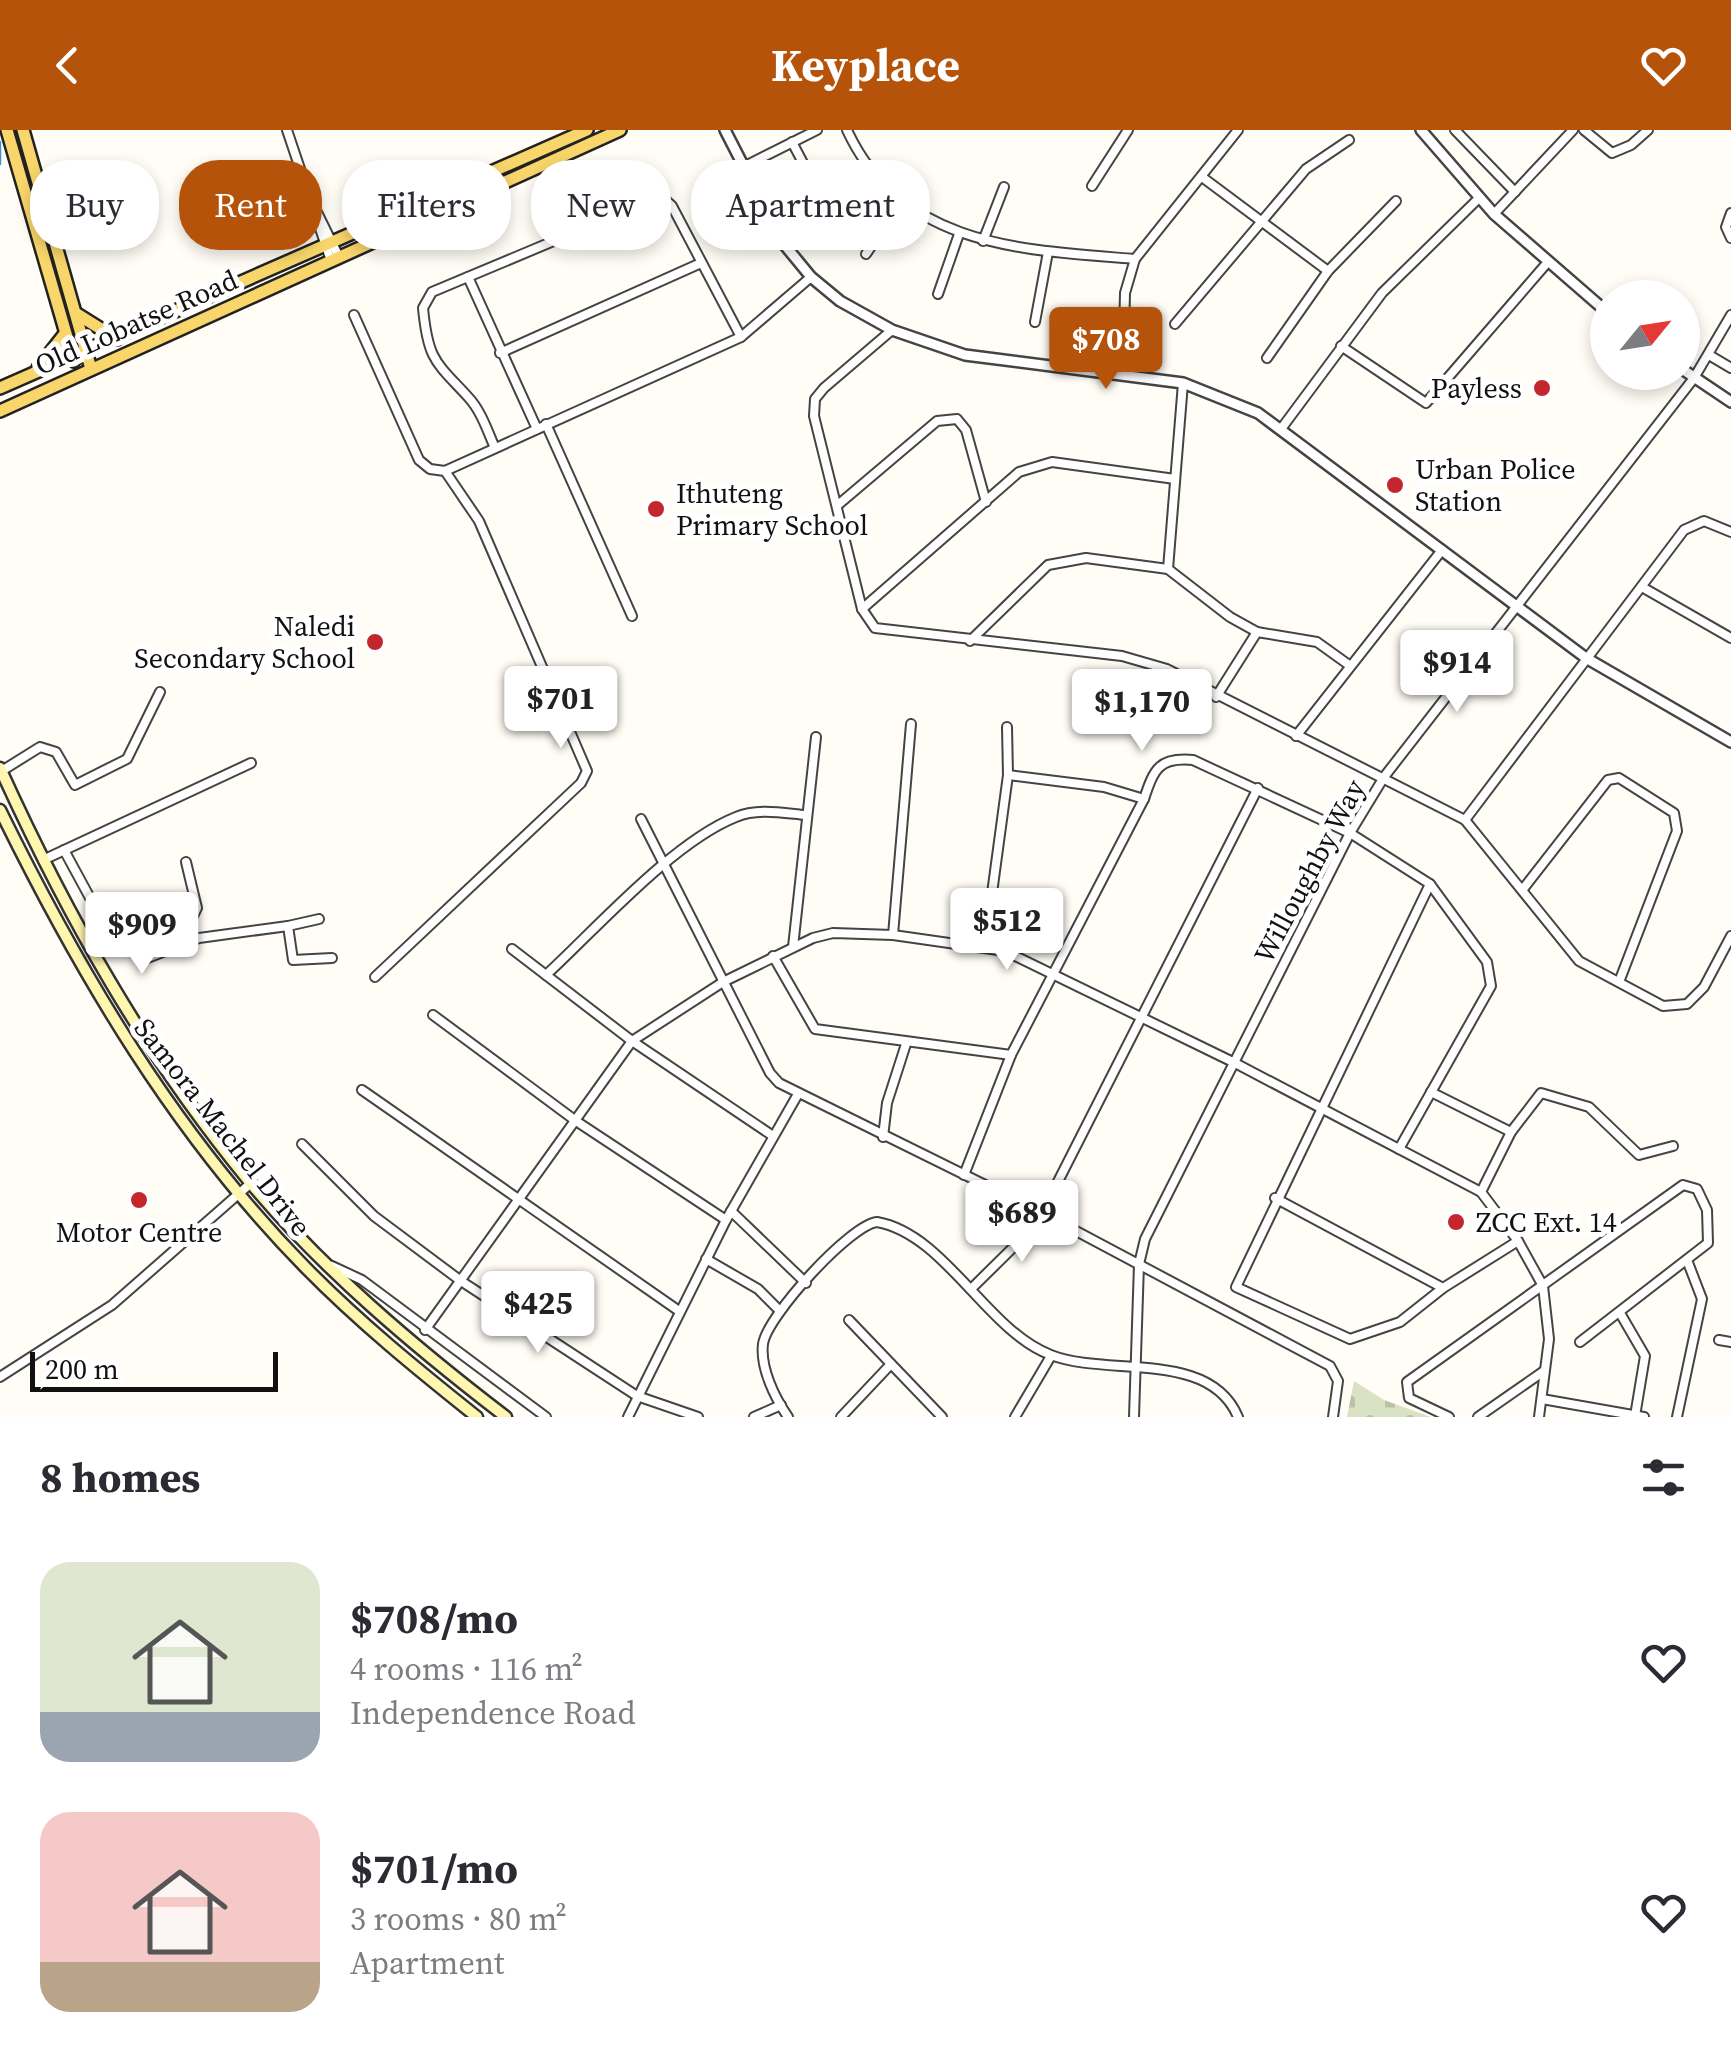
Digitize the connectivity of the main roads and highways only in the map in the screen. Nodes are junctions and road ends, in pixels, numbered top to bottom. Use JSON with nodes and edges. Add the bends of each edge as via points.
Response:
{"nodes":[{"id":1,"x":7,"y":130,"type":"edge"},
{"id":2,"x":23,"y":130,"type":"edge"},
{"id":3,"x":588,"y":130,"type":"edge"},
{"id":4,"x":620,"y":130,"type":"edge"},
{"id":5,"x":74,"y":310,"type":"junction"},
{"id":6,"x":64,"y":335,"type":"junction"},
{"id":7,"x":117,"y":339,"type":"junction"},
{"id":8,"x":87,"y":353,"type":"junction"},
{"id":9,"x":74,"y":358,"type":"junction"},
{"id":10,"x":84,"y":372,"type":"junction"},
{"id":11,"x":32,"y":374,"type":"junction"},
{"id":12,"x":0,"y":388,"type":"edge"},
{"id":13,"x":0,"y":411,"type":"edge"},
{"id":14,"x":0,"y":770,"type":"edge"},
{"id":15,"x":0,"y":810,"type":"edge"},
{"id":16,"x":477,"y":1417,"type":"edge"},
{"id":17,"x":506,"y":1417,"type":"edge"}],
"edges":[{"from":1,"to":6,"type":"main road"},
{"from":2,"to":5,"type":"main road"},
{"from":3,"to":7,"type":"main road","name":"Old Lobatse Road"},
{"from":4,"to":10,"type":"main road","name":"Old Lobatse Road"},
{"from":5,"to":7,"type":"main road"},
{"from":5,"to":8,"type":"main road"},
{"from":6,"to":9,"type":"main road"},
{"from":6,"to":11,"type":"main road"},
{"from":7,"to":8,"type":"main road","name":"Old Lobatse Road"},
{"from":8,"to":9,"type":"main road","name":"Old Lobatse Road"},
{"from":8,"to":10,"type":"main road"},
{"from":9,"to":10,"type":"main road"},
{"from":9,"to":11,"type":"main road","name":"Old Lobatse Road"},
{"from":10,"to":13,"type":"main road","name":"Old Lobatse Road"},
{"from":11,"to":12,"type":"main road","name":"Old Lobatse Road"},
{"from":14,"to":17,"type":"main road","name":"Samora Machel Drive","via":[[136,1028],[250,1183],[414,1342]]},
{"from":15,"to":16,"type":"main road","name":"Samora Machel Drive","via":[[53,919],[123,1038],[239,1193],[306,1268]]}]}
